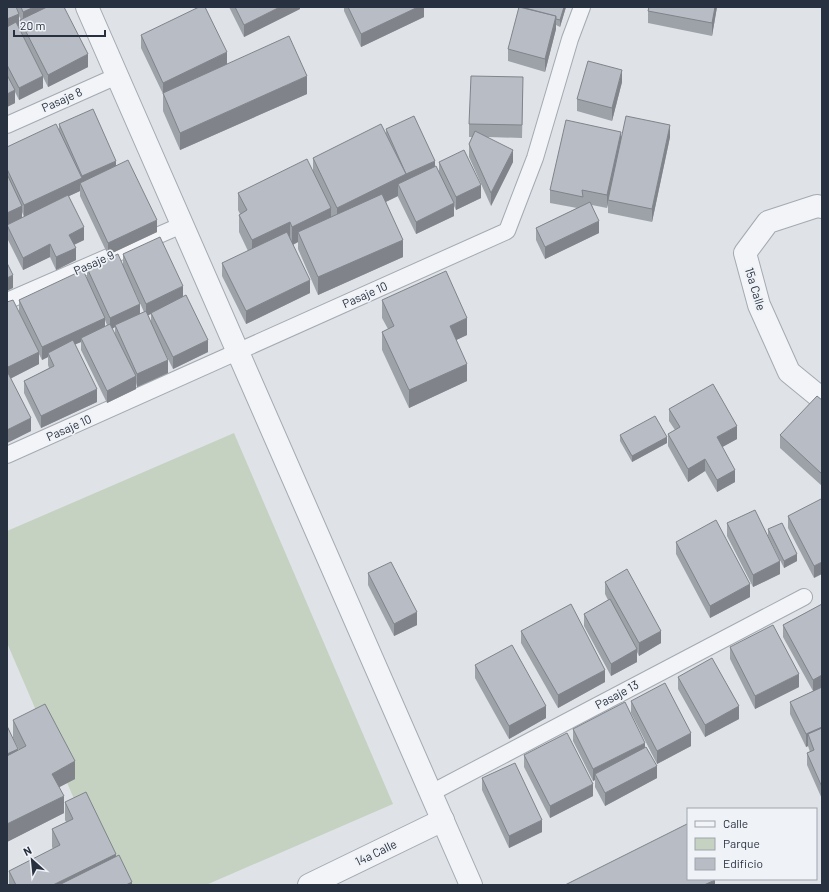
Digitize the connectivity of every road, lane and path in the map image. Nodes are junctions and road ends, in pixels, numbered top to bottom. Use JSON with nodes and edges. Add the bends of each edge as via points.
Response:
{"nodes":[{"id":1,"x":86,"y":7,"type":"edge"},
{"id":2,"x":582,"y":7,"type":"edge"},
{"id":3,"x":117,"y":76,"type":"junction"},
{"id":4,"x":7,"y":125,"type":"edge"},
{"id":5,"x":822,"y":207,"type":"edge"},
{"id":6,"x":182,"y":225,"type":"junction"},
{"id":7,"x":7,"y":301,"type":"edge"},
{"id":8,"x":238,"y":353,"type":"junction"},
{"id":9,"x":822,"y":399,"type":"edge"},
{"id":10,"x":7,"y":456,"type":"edge"},
{"id":11,"x":804,"y":597,"type":"dead end"},
{"id":12,"x":431,"y":793,"type":"junction"},
{"id":13,"x":443,"y":820,"type":"junction"},
{"id":14,"x":309,"y":885,"type":"edge"},
{"id":15,"x":471,"y":885,"type":"edge"}],
"edges":[{"from":1,"to":3,"type":"street"},
{"from":2,"to":8,"type":"lane","name":"Pasaje 10","via":[[535,158],[507,231]]},
{"from":3,"to":4,"type":"lane","name":"Pasaje 8"},
{"from":3,"to":6,"type":"street"},
{"from":5,"to":9,"type":"street","name":"15a Calle","via":[[817,206],[768,222],[745,253],[759,305],[789,372]]},
{"from":6,"to":7,"type":"lane","name":"Pasaje 9"},
{"from":6,"to":8,"type":"street"},
{"from":8,"to":10,"type":"lane","name":"Pasaje 10"},
{"from":8,"to":12,"type":"street"},
{"from":11,"to":12,"type":"lane","name":"Pasaje 13"},
{"from":12,"to":13,"type":"street"},
{"from":13,"to":14,"type":"street","name":"14a Calle"},
{"from":13,"to":15,"type":"street"}]}
